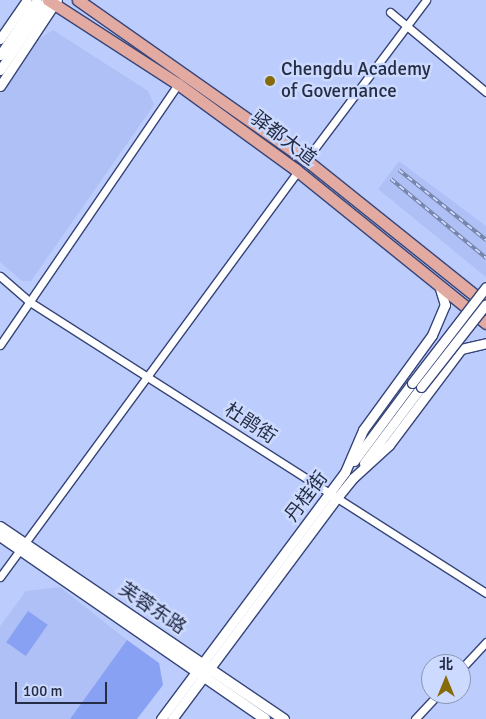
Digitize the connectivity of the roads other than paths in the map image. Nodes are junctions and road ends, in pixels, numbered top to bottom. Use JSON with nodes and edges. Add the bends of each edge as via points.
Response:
{"nodes":[{"id":1,"x":27,"y":0,"type":"edge"},
{"id":2,"x":37,"y":0,"type":"edge"},
{"id":3,"x":78,"y":0,"type":"edge"},
{"id":4,"x":426,"y":0,"type":"edge"},
{"id":5,"x":51,"y":1,"type":"edge"},
{"id":6,"x":390,"y":12,"type":"dead end"},
{"id":7,"x":408,"y":25,"type":"junction"},
{"id":8,"x":0,"y":39,"type":"edge"},
{"id":9,"x":0,"y":55,"type":"edge"},
{"id":10,"x":0,"y":70,"type":"edge"},
{"id":11,"x":178,"y":84,"type":"junction"},
{"id":12,"x":0,"y":86,"type":"edge"},
{"id":13,"x":486,"y":92,"type":"edge"},
{"id":14,"x":306,"y":160,"type":"junction"},
{"id":15,"x":298,"y":171,"type":"junction"},
{"id":16,"x":0,"y":276,"type":"edge"},
{"id":17,"x":437,"y":280,"type":"junction"},
{"id":18,"x":486,"y":287,"type":"edge"},
{"id":19,"x":30,"y":302,"type":"junction"},
{"id":20,"x":486,"y":304,"type":"edge"},
{"id":21,"x":486,"y":322,"type":"edge"},
{"id":22,"x":486,"y":342,"type":"edge"},
{"id":23,"x":0,"y":345,"type":"edge"},
{"id":24,"x":145,"y":376,"type":"junction"},
{"id":25,"x":349,"y":475,"type":"junction"},
{"id":26,"x":333,"y":497,"type":"junction"},
{"id":27,"x":0,"y":527,"type":"edge"},
{"id":28,"x":0,"y":536,"type":"edge"},
{"id":29,"x":22,"y":547,"type":"junction"},
{"id":30,"x":0,"y":577,"type":"edge"},
{"id":31,"x":486,"y":593,"type":"edge"},
{"id":32,"x":486,"y":642,"type":"edge"},
{"id":33,"x":471,"y":658,"type":"edge"},
{"id":34,"x":202,"y":669,"type":"junction"},
{"id":35,"x":429,"y":704,"type":"edge"},
{"id":36,"x":161,"y":719,"type":"edge"},
{"id":37,"x":172,"y":719,"type":"edge"},
{"id":38,"x":265,"y":719,"type":"edge"},
{"id":39,"x":284,"y":719,"type":"edge"},
{"id":40,"x":415,"y":719,"type":"edge"}],
"edges":[{"from":1,"to":8,"type":"street"},
{"from":2,"to":9,"type":"street"},
{"from":3,"to":14,"type":"main road","name":"驿都大道"},
{"from":4,"to":7,"type":"street"},
{"from":5,"to":10,"type":"street"},
{"from":5,"to":11,"type":"main road","name":"驿都大道"},
{"from":5,"to":12,"type":"street"},
{"from":6,"to":7,"type":"street"},
{"from":7,"to":13,"type":"street"},
{"from":7,"to":14,"type":"street"},
{"from":11,"to":15,"type":"main road","name":"驿都大道"},
{"from":11,"to":19,"type":"street"},
{"from":14,"to":20,"type":"main road","name":"驿都大道"},
{"from":15,"to":17,"type":"main road","name":"驿都大道"},
{"from":15,"to":24,"type":"street"},
{"from":16,"to":19,"type":"street","name":"杜鹃街"},
{"from":17,"to":21,"type":"main road","name":"驿都大道"},
{"from":17,"to":25,"type":"street","name":"丹桂街","via":[[445,305],[432,334],[363,430]]},
{"from":18,"to":25,"type":"street","bridge":true,"via":[[412,383]]},
{"from":19,"to":23,"type":"street"},
{"from":19,"to":24,"type":"street","name":"杜鹃街"},
{"from":20,"to":25,"type":"street","bridge":true},
{"from":22,"to":25,"type":"street","name":"丹桂街","via":[[461,349],[389,446]]},
{"from":24,"to":26,"type":"street","name":"杜鹃街"},
{"from":24,"to":29,"type":"street"},
{"from":25,"to":26,"type":"street","name":"丹桂街"},
{"from":26,"to":31,"type":"street","name":"杜鹃街"},
{"from":26,"to":34,"type":"street","name":"丹桂街"},
{"from":27,"to":29,"type":"main road","name":"芙蓉东路"},
{"from":28,"to":29,"type":"main road","name":"芙蓉东路"},
{"from":29,"to":30,"type":"street"},
{"from":29,"to":34,"type":"main road","name":"芙蓉东路"},
{"from":32,"to":33,"type":"street"},
{"from":34,"to":36,"type":"street","name":"丹桂街"},
{"from":34,"to":37,"type":"street","name":"丹桂街"},
{"from":34,"to":38,"type":"main road","name":"芙蓉东路"},
{"from":34,"to":39,"type":"main road","name":"芙蓉东路"},
{"from":35,"to":40,"type":"street"}]}
